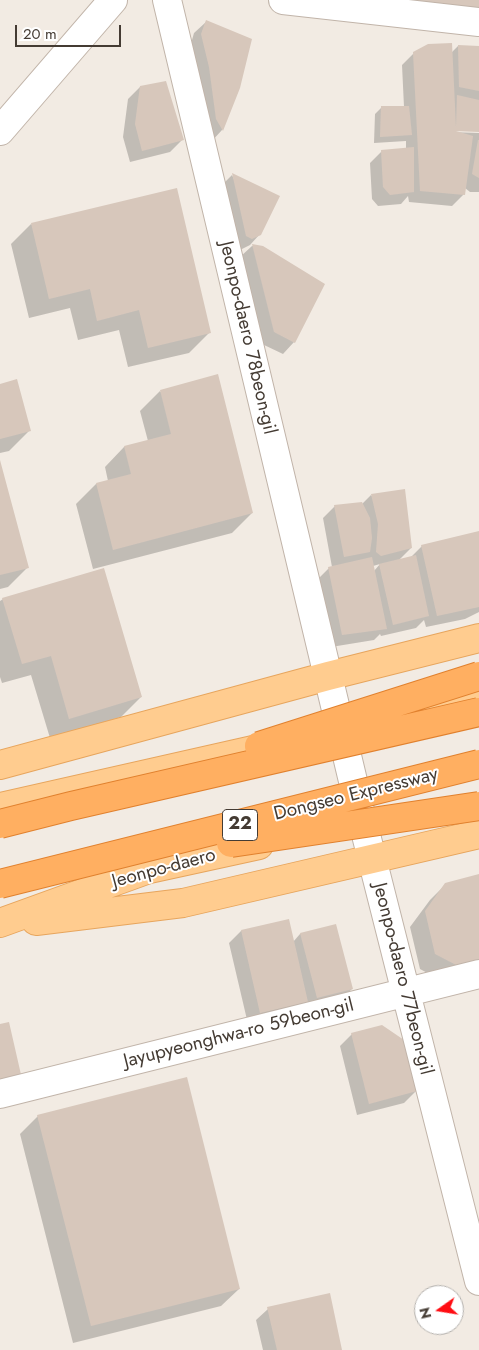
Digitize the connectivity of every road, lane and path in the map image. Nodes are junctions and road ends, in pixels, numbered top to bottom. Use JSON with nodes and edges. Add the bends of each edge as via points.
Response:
{"nodes":[{"id":1,"x":113,"y":0,"type":"edge"},
{"id":2,"x":167,"y":0,"type":"edge"},
{"id":3,"x":284,"y":0,"type":"edge"},
{"id":4,"x":479,"y":22,"type":"edge"},
{"id":5,"x":0,"y":131,"type":"edge"},
{"id":6,"x":479,"y":638,"type":"edge"},
{"id":7,"x":328,"y":676,"type":"junction"},
{"id":8,"x":479,"y":676,"type":"edge"},
{"id":9,"x":479,"y":697,"type":"edge"},
{"id":10,"x":479,"y":712,"type":"edge"},
{"id":11,"x":341,"y":730,"type":"junction"},
{"id":12,"x":479,"y":764,"type":"edge"},
{"id":13,"x":0,"y":766,"type":"edge"},
{"id":14,"x":479,"y":794,"type":"edge"},
{"id":15,"x":71,"y":806,"type":"junction"},
{"id":16,"x":479,"y":806,"type":"edge"},
{"id":17,"x":0,"y":807,"type":"edge"},
{"id":18,"x":363,"y":823,"type":"junction"},
{"id":19,"x":0,"y":824,"type":"edge"},
{"id":20,"x":479,"y":834,"type":"edge"},
{"id":21,"x":372,"y":860,"type":"junction"},
{"id":22,"x":81,"y":865,"type":"junction"},
{"id":23,"x":0,"y":884,"type":"edge"},
{"id":24,"x":0,"y":924,"type":"edge"},
{"id":25,"x":479,"y":974,"type":"edge"},
{"id":26,"x":405,"y":993,"type":"junction"},
{"id":27,"x":0,"y":1094,"type":"edge"},
{"id":28,"x":479,"y":1281,"type":"edge"}],
"edges":[{"from":1,"to":5,"type":"street"},
{"from":2,"to":7,"type":"street","name":"Jeonpo-daero 78beon-gil"},
{"from":3,"to":4,"type":"street"},
{"from":6,"to":7,"type":"main road"},
{"from":7,"to":11,"type":"street","name":"Jeonpo-daero 77beon-gil"},
{"from":7,"to":13,"type":"main road"},
{"from":8,"to":15,"type":"highway","bridge":true},
{"from":9,"to":11,"type":"main road"},
{"from":10,"to":15,"type":"highway","bridge":true},
{"from":11,"to":17,"type":"main road"},
{"from":11,"to":18,"type":"street","name":"Jeonpo-daero 77beon-gil"},
{"from":12,"to":22,"type":"highway","name":"Dongseo Expressway","number":"22","bridge":true},
{"from":14,"to":18,"type":"main road","name":"Jeonpo-daero"},
{"from":15,"to":19,"type":"highway","bridge":true},
{"from":16,"to":22,"type":"highway","bridge":true},
{"from":18,"to":21,"type":"street","name":"Jeonpo-daero 77beon-gil"},
{"from":18,"to":24,"type":"main road","name":"Jeonpo-daero","via":[[148,869]]},
{"from":20,"to":21,"type":"main road"},
{"from":21,"to":24,"type":"main road","via":[[183,903]]},
{"from":21,"to":26,"type":"street","name":"Jeonpo-daero 77beon-gil"},
{"from":22,"to":23,"type":"highway","name":"Dongseo Expressway","number":"22","bridge":true},
{"from":25,"to":26,"type":"street","name":"Jayupyeonghwa-ro 59beon-gil"},
{"from":26,"to":27,"type":"street","name":"Jayupyeonghwa-ro 59beon-gil"},
{"from":26,"to":28,"type":"street","name":"Jeonpo-daero 77beon-gil"}]}
